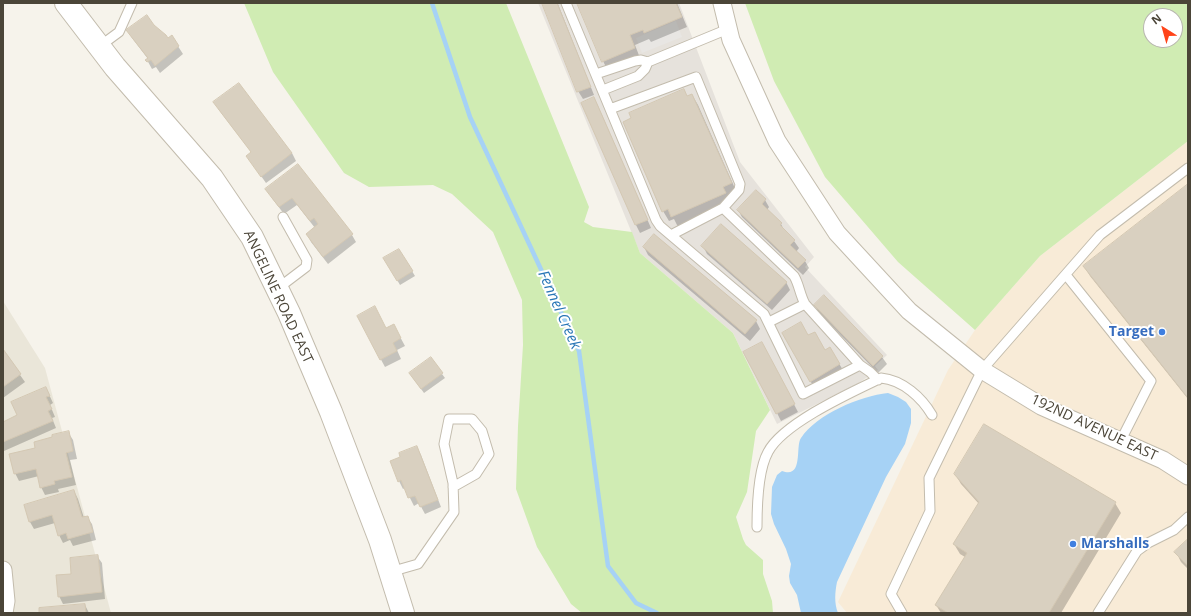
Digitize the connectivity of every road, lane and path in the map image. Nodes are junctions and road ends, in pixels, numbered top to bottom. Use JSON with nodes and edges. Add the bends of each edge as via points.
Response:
{"nodes":[{"id":1,"x":66,"y":3,"type":"edge"},
{"id":2,"x":132,"y":3,"type":"edge"},
{"id":3,"x":566,"y":3,"type":"edge"},
{"id":4,"x":722,"y":3,"type":"edge"},
{"id":5,"x":728,"y":29,"type":"junction"},
{"id":6,"x":100,"y":46,"type":"junction"},
{"id":7,"x":648,"y":62,"type":"junction"},
{"id":8,"x":596,"y":74,"type":"junction"},
{"id":9,"x":602,"y":90,"type":"junction"},
{"id":10,"x":610,"y":109,"type":"junction"},
{"id":11,"x":1188,"y":168,"type":"edge"},
{"id":12,"x":723,"y":208,"type":"junction"},
{"id":13,"x":283,"y":217,"type":"dead end"},
{"id":14,"x":672,"y":235,"type":"junction"},
{"id":15,"x":1066,"y":275,"type":"junction"},
{"id":16,"x":277,"y":289,"type":"junction"},
{"id":17,"x":805,"y":304,"type":"junction"},
{"id":18,"x":769,"y":322,"type":"junction"},
{"id":19,"x":860,"y":366,"type":"junction"},
{"id":20,"x":982,"y":370,"type":"junction"},
{"id":21,"x":878,"y":380,"type":"junction"},
{"id":22,"x":932,"y":415,"type":"dead end"},
{"id":23,"x":1120,"y":442,"type":"junction"},
{"id":24,"x":1188,"y":476,"type":"edge"},
{"id":25,"x":453,"y":487,"type":"junction"},
{"id":26,"x":1188,"y":517,"type":"edge"},
{"id":27,"x":757,"y":527,"type":"dead end"},
{"id":28,"x":3,"y":570,"type":"edge"},
{"id":29,"x":390,"y":572,"type":"junction"},
{"id":30,"x":4,"y":613,"type":"edge"},
{"id":31,"x":403,"y":613,"type":"edge"},
{"id":32,"x":902,"y":613,"type":"edge"},
{"id":33,"x":1098,"y":613,"type":"edge"}],
"edges":[{"from":1,"to":6,"type":"street","name":"ANGELINE ROAD EAST"},
{"from":2,"to":6,"type":"lane","via":[[119,32]]},
{"from":3,"to":8,"type":"lane"},
{"from":4,"to":5,"type":"street","name":"192ND AVENUE EAST"},
{"from":5,"to":7,"type":"lane"},
{"from":5,"to":20,"type":"street","name":"192ND AVENUE EAST","via":[[777,141],[837,233],[909,311]]},
{"from":6,"to":16,"type":"street","name":"ANGELINE ROAD EAST","via":[[115,67],[212,178],[252,237]]},
{"from":7,"to":8,"type":"lane","via":[[635,61]]},
{"from":7,"to":9,"type":"lane","via":[[638,76]]},
{"from":8,"to":9,"type":"lane"},
{"from":9,"to":10,"type":"lane"},
{"from":10,"to":12,"type":"lane","via":[[696,77],[740,184],[739,190]]},
{"from":10,"to":14,"type":"lane","via":[[656,220]]},
{"from":11,"to":15,"type":"lane","via":[[1100,236]]},
{"from":12,"to":14,"type":"lane"},
{"from":12,"to":17,"type":"lane","via":[[794,276]]},
{"from":13,"to":16,"type":"lane","via":[[307,260],[306,267]]},
{"from":14,"to":18,"type":"lane","via":[[764,314]]},
{"from":15,"to":20,"type":"lane"},
{"from":15,"to":23,"type":"lane","via":[[1151,381]]},
{"from":16,"to":29,"type":"street","name":"ANGELINE ROAD EAST","via":[[331,412]]},
{"from":17,"to":18,"type":"lane"},
{"from":17,"to":19,"type":"lane"},
{"from":18,"to":19,"type":"lane","via":[[803,394]]},
{"from":19,"to":21,"type":"lane"},
{"from":20,"to":23,"type":"street","name":"192ND AVENUE EAST","via":[[1041,406]]},
{"from":20,"to":32,"type":"lane","via":[[929,478],[930,511],[891,594]]},
{"from":21,"to":22,"type":"lane","via":[[887,378],[914,393]]},
{"from":21,"to":27,"type":"lane","via":[[820,409],[775,442],[763,463]]},
{"from":23,"to":24,"type":"street","name":"192ND AVENUE EAST","via":[[1163,460]]},
{"from":25,"to":25,"type":"lane","via":[[444,444],[449,419],[472,419],[482,432],[489,454],[476,474]]},
{"from":25,"to":29,"type":"lane","via":[[454,512],[418,564]]},
{"from":26,"to":33,"type":"lane","via":[[1174,530],[1137,551]]},
{"from":28,"to":30,"type":"street","via":[[6,601]]},
{"from":29,"to":31,"type":"street","name":"ANGELINE ROAD EAST"}]}
